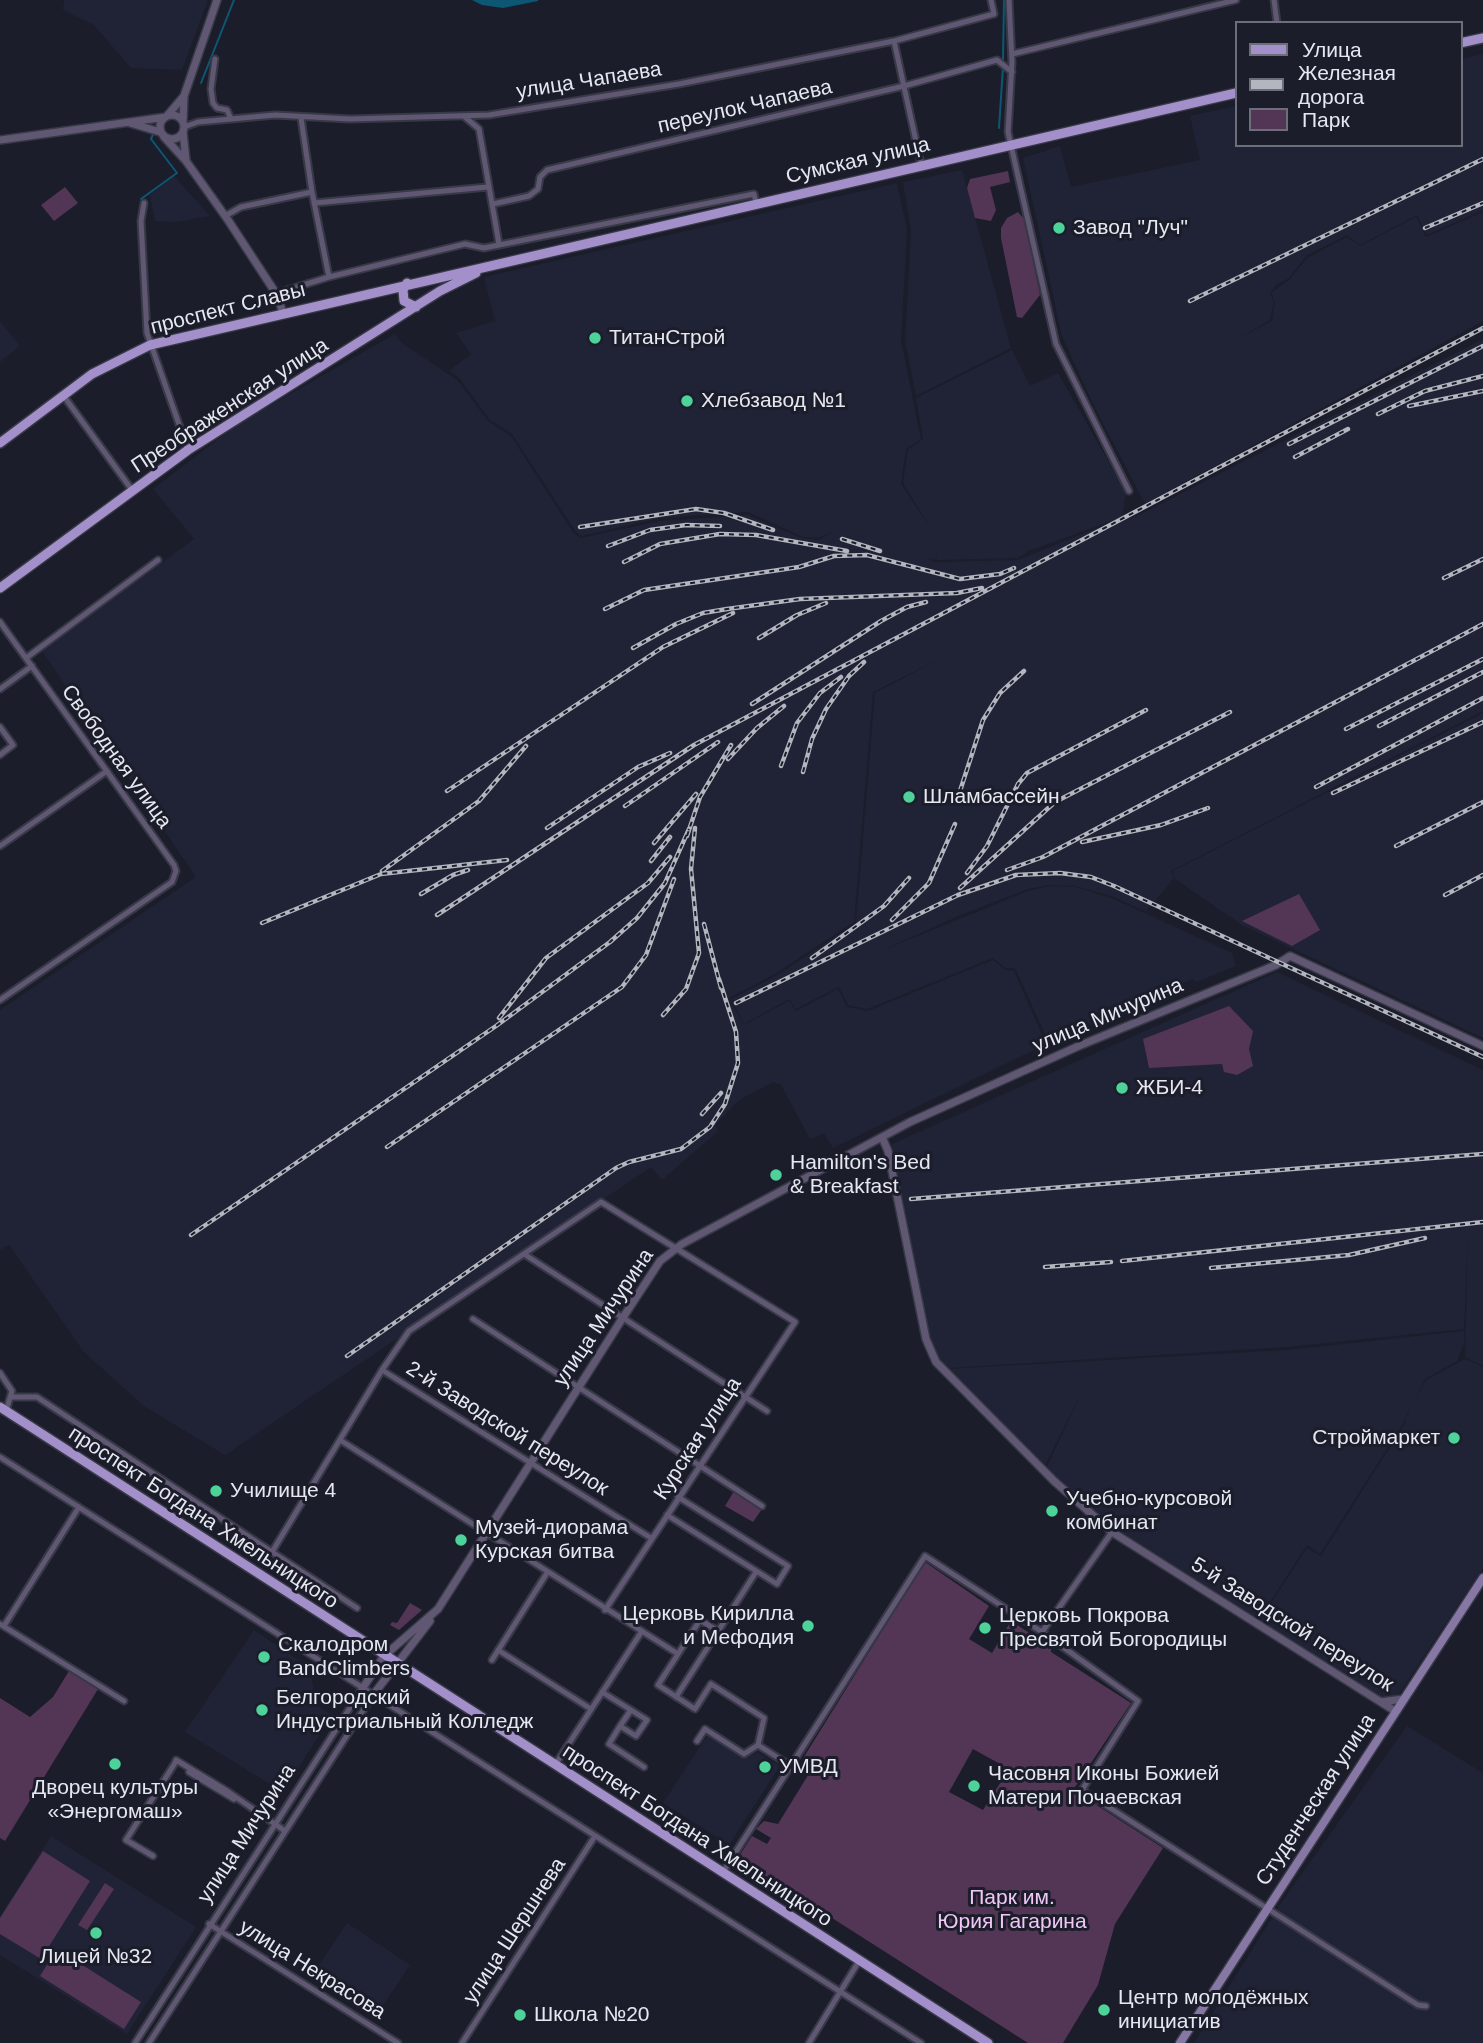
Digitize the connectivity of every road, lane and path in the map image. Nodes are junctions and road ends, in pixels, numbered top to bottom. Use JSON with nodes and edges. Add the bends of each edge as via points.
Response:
{"nodes":[{"id":1,"x":217,"y":0,"type":"edge"},
{"id":2,"x":991,"y":0,"type":"edge"},
{"id":3,"x":1009,"y":0,"type":"edge"},
{"id":4,"x":1236,"y":0,"type":"edge"},
{"id":5,"x":1274,"y":0,"type":"edge"},
{"id":6,"x":994,"y":14,"type":"junction"},
{"id":7,"x":1009,"y":21,"type":"junction"},
{"id":8,"x":1277,"y":21,"type":"edge"},
{"id":9,"x":1483,"y":38,"type":"edge"},
{"id":10,"x":894,"y":41,"type":"junction"},
{"id":11,"x":1462,"y":43,"type":"edge"},
{"id":12,"x":1012,"y":54,"type":"junction"},
{"id":13,"x":215,"y":59,"type":"dead end"},
{"id":14,"x":1012,"y":72,"type":"junction"},
{"id":15,"x":904,"y":86,"type":"junction"},
{"id":16,"x":1234,"y":93,"type":"edge"},
{"id":17,"x":184,"y":96,"type":"junction"},
{"id":18,"x":489,"y":115,"type":"junction"},
{"id":19,"x":166,"y":117,"type":"junction"},
{"id":20,"x":465,"y":117,"type":"junction"},
{"id":21,"x":301,"y":118,"type":"junction"},
{"id":22,"x":231,"y":119,"type":"junction"},
{"id":23,"x":126,"y":122,"type":"junction"},
{"id":24,"x":183,"y":127,"type":"junction"},
{"id":25,"x":478,"y":129,"type":"junction"},
{"id":26,"x":162,"y":135,"type":"junction"},
{"id":27,"x":0,"y":140,"type":"edge"},
{"id":28,"x":1010,"y":144,"type":"junction"},
{"id":29,"x":186,"y":161,"type":"junction"},
{"id":30,"x":921,"y":164,"type":"junction"},
{"id":31,"x":488,"y":187,"type":"junction"},
{"id":32,"x":312,"y":192,"type":"junction"},
{"id":33,"x":144,"y":203,"type":"dead end"},
{"id":34,"x":314,"y":203,"type":"junction"},
{"id":35,"x":756,"y":203,"type":"junction"},
{"id":36,"x":493,"y":204,"type":"junction"},
{"id":37,"x":225,"y":216,"type":"junction"},
{"id":38,"x":606,"y":223,"type":"junction"},
{"id":39,"x":609,"y":237,"type":"junction"},
{"id":40,"x":499,"y":244,"type":"junction"},
{"id":41,"x":489,"y":267,"type":"junction"},
{"id":42,"x":329,"y":277,"type":"junction"},
{"id":43,"x":420,"y":280,"type":"junction"},
{"id":44,"x":407,"y":284,"type":"junction"},
{"id":45,"x":284,"y":292,"type":"dead end"},
{"id":46,"x":417,"y":306,"type":"junction"},
{"id":47,"x":283,"y":313,"type":"junction"},
{"id":48,"x":150,"y":345,"type":"junction"},
{"id":49,"x":63,"y":395,"type":"junction"},
{"id":50,"x":0,"y":443,"type":"edge"},
{"id":51,"x":188,"y":450,"type":"junction"},
{"id":52,"x":132,"y":490,"type":"junction"},
{"id":53,"x":1129,"y":491,"type":"dead end"},
{"id":54,"x":158,"y":560,"type":"dead end"},
{"id":55,"x":0,"y":588,"type":"edge"},
{"id":56,"x":0,"y":621,"type":"edge"},
{"id":57,"x":26,"y":658,"type":"junction"},
{"id":58,"x":32,"y":666,"type":"junction"},
{"id":59,"x":0,"y":689,"type":"edge"},
{"id":60,"x":0,"y":727,"type":"edge"},
{"id":61,"x":0,"y":755,"type":"edge"},
{"id":62,"x":107,"y":771,"type":"junction"},
{"id":63,"x":0,"y":846,"type":"edge"},
{"id":64,"x":0,"y":1000,"type":"edge"},
{"id":65,"x":1483,"y":1046,"type":"edge"},
{"id":66,"x":882,"y":1137,"type":"junction"},
{"id":67,"x":675,"y":1249,"type":"junction"},
{"id":68,"x":524,"y":1254,"type":"junction"},
{"id":69,"x":472,"y":1319,"type":"dead end"},
{"id":70,"x":622,"y":1319,"type":"junction"},
{"id":71,"x":382,"y":1370,"type":"junction"},
{"id":72,"x":0,"y":1373,"type":"edge"},
{"id":73,"x":578,"y":1388,"type":"junction"},
{"id":74,"x":10,"y":1397,"type":"junction"},
{"id":75,"x":744,"y":1397,"type":"junction"},
{"id":76,"x":3,"y":1409,"type":"edge"},
{"id":77,"x":767,"y":1411,"type":"dead end"},
{"id":78,"x":340,"y":1440,"type":"junction"},
{"id":79,"x":0,"y":1457,"type":"edge"},
{"id":80,"x":530,"y":1461,"type":"junction"},
{"id":81,"x":699,"y":1465,"type":"junction"},
{"id":82,"x":678,"y":1497,"type":"junction"},
{"id":83,"x":762,"y":1506,"type":"dead end"},
{"id":84,"x":79,"y":1507,"type":"junction"},
{"id":85,"x":667,"y":1515,"type":"junction"},
{"id":86,"x":1112,"y":1532,"type":"junction"},
{"id":87,"x":484,"y":1533,"type":"junction"},
{"id":88,"x":651,"y":1538,"type":"junction"},
{"id":89,"x":272,"y":1552,"type":"junction"},
{"id":90,"x":756,"y":1572,"type":"junction"},
{"id":91,"x":547,"y":1573,"type":"junction"},
{"id":92,"x":1483,"y":1578,"type":"edge"},
{"id":93,"x":356,"y":1608,"type":"dead end"},
{"id":94,"x":438,"y":1609,"type":"junction"},
{"id":95,"x":605,"y":1610,"type":"junction"},
{"id":96,"x":2,"y":1625,"type":"edge"},
{"id":97,"x":642,"y":1631,"type":"junction"},
{"id":98,"x":718,"y":1631,"type":"junction"},
{"id":99,"x":1042,"y":1632,"type":"junction"},
{"id":100,"x":498,"y":1650,"type":"junction"},
{"id":101,"x":678,"y":1654,"type":"junction"},
{"id":102,"x":383,"y":1656,"type":"junction"},
{"id":103,"x":492,"y":1660,"type":"dead end"},
{"id":104,"x":397,"y":1665,"type":"junction"},
{"id":105,"x":362,"y":1689,"type":"junction"},
{"id":106,"x":602,"y":1692,"type":"junction"},
{"id":107,"x":373,"y":1695,"type":"junction"},
{"id":108,"x":676,"y":1697,"type":"junction"},
{"id":109,"x":1403,"y":1699,"type":"junction"},
{"id":110,"x":124,"y":1701,"type":"dead end"},
{"id":111,"x":1381,"y":1702,"type":"junction"},
{"id":112,"x":591,"y":1709,"type":"junction"},
{"id":113,"x":631,"y":1710,"type":"junction"},
{"id":114,"x":1395,"y":1711,"type":"junction"},
{"id":115,"x":621,"y":1726,"type":"junction"},
{"id":116,"x":697,"y":1741,"type":"dead end"},
{"id":117,"x":758,"y":1745,"type":"junction"},
{"id":118,"x":555,"y":1765,"type":"junction"},
{"id":119,"x":791,"y":1766,"type":"junction"},
{"id":120,"x":644,"y":1767,"type":"dead end"},
{"id":121,"x":274,"y":1824,"type":"junction"},
{"id":122,"x":285,"y":1831,"type":"junction"},
{"id":123,"x":595,"y":1836,"type":"junction"},
{"id":124,"x":153,"y":1856,"type":"dead end"},
{"id":125,"x":722,"y":1873,"type":"junction"},
{"id":126,"x":1267,"y":1910,"type":"junction"},
{"id":127,"x":209,"y":1924,"type":"junction"},
{"id":128,"x":221,"y":1931,"type":"junction"},
{"id":129,"x":859,"y":1961,"type":"junction"},
{"id":130,"x":840,"y":1992,"type":"junction"},
{"id":131,"x":1426,"y":2006,"type":"dead end"},
{"id":132,"x":135,"y":2043,"type":"edge"},
{"id":133,"x":149,"y":2043,"type":"edge"},
{"id":134,"x":398,"y":2043,"type":"edge"},
{"id":135,"x":462,"y":2043,"type":"edge"},
{"id":136,"x":809,"y":2043,"type":"edge"},
{"id":137,"x":920,"y":2043,"type":"edge"},
{"id":138,"x":988,"y":2043,"type":"edge"},
{"id":139,"x":1181,"y":2043,"type":"edge"}],
"edges":[{"from":1,"to":17,"type":"street"},
{"from":2,"to":6,"type":"street"},
{"from":3,"to":7,"type":"street"},
{"from":4,"to":12,"type":"street"},
{"from":5,"to":8,"type":"street"},
{"from":6,"to":7,"type":"street"},
{"from":6,"to":10,"type":"street","name":"улица Чапаева"},
{"from":7,"to":12,"type":"street"},
{"from":9,"to":11,"type":"main road"},
{"from":10,"to":15,"type":"street"},
{"from":10,"to":18,"type":"street","name":"улица Чапаева"},
{"from":12,"to":14,"type":"street"},
{"from":13,"to":22,"type":"street","via":[[213,103],[227,110]]},
{"from":14,"to":15,"type":"street","name":"переулок Чапаева","via":[[997,60]]},
{"from":14,"to":28,"type":"street"},
{"from":15,"to":30,"type":"street"},
{"from":15,"to":36,"type":"street","name":"переулок Чапаева","via":[[547,170],[529,196]]},
{"from":16,"to":28,"type":"main road","name":"Сумская улица"},
{"from":17,"to":19,"type":"street"},
{"from":17,"to":24,"type":"street"},
{"from":18,"to":20,"type":"street","name":"улица Чапаева"},
{"from":18,"to":25,"type":"street"},
{"from":19,"to":23,"type":"street"},
{"from":19,"to":24,"type":"street","via":[[173,115]]},
{"from":19,"to":26,"type":"street","via":[[161,122]]},
{"from":20,"to":21,"type":"street","name":"улица Чапаева"},
{"from":20,"to":25,"type":"street"},
{"from":21,"to":22,"type":"street","name":"улица Чапаева"},
{"from":21,"to":32,"type":"street"},
{"from":22,"to":24,"type":"street","name":"улица Чапаева"},
{"from":23,"to":26,"type":"street"},
{"from":23,"to":27,"type":"street"},
{"from":24,"to":26,"type":"street","via":[[175,139]]},
{"from":24,"to":29,"type":"street"},
{"from":25,"to":31,"type":"street"},
{"from":26,"to":29,"type":"street"},
{"from":28,"to":30,"type":"main road","name":"Сумская улица"},
{"from":28,"to":53,"type":"street","via":[[1056,344]]},
{"from":29,"to":37,"type":"street"},
{"from":30,"to":35,"type":"main road","name":"Сумская улица"},
{"from":31,"to":34,"type":"street"},
{"from":31,"to":36,"type":"street"},
{"from":32,"to":34,"type":"street"},
{"from":32,"to":37,"type":"street","via":[[242,207]]},
{"from":33,"to":48,"type":"street","via":[[141,221]]},
{"from":34,"to":42,"type":"street"},
{"from":35,"to":38,"type":"street","via":[[754,194]]},
{"from":35,"to":39,"type":"main road","name":"Сумская улица"},
{"from":36,"to":40,"type":"street"},
{"from":37,"to":47,"type":"street","via":[[277,295]]},
{"from":38,"to":39,"type":"street"},
{"from":38,"to":40,"type":"street"},
{"from":39,"to":41,"type":"main road","name":"Сумская улица"},
{"from":40,"to":42,"type":"street","via":[[484,248],[466,244]]},
{"from":41,"to":43,"type":"main road","name":"проспект Славы"},
{"from":41,"to":46,"type":"main road","name":"Преображенская улица"},
{"from":42,"to":45,"type":"street"},
{"from":43,"to":44,"type":"main road","name":"проспект Славы"},
{"from":43,"to":46,"type":"main road","via":[[426,292]]},
{"from":44,"to":46,"type":"main road","via":[[402,290],[404,301]]},
{"from":44,"to":47,"type":"main road","name":"проспект Славы"},
{"from":46,"to":51,"type":"main road","name":"Преображенская улица"},
{"from":47,"to":48,"type":"main road","name":"проспект Славы"},
{"from":48,"to":49,"type":"main road","name":"проспект Славы","via":[[113,361]]},
{"from":48,"to":51,"type":"street"},
{"from":49,"to":50,"type":"main road","name":"проспект Славы"},
{"from":49,"to":52,"type":"street"},
{"from":51,"to":52,"type":"main road","name":"Преображенская улица"},
{"from":52,"to":55,"type":"main road","name":"Преображенская улица"},
{"from":54,"to":57,"type":"street"},
{"from":56,"to":57,"type":"street","name":"Свободная улица"},
{"from":57,"to":58,"type":"street","name":"Свободная улица"},
{"from":58,"to":59,"type":"street"},
{"from":58,"to":62,"type":"street","name":"Свободная улица"},
{"from":60,"to":61,"type":"street","via":[[13,745]]},
{"from":62,"to":63,"type":"street"},
{"from":62,"to":64,"type":"street","name":"Свободная улица","via":[[174,865],[175,876]]},
{"from":65,"to":66,"type":"street","name":"улица Мичурина","via":[[1290,956],[995,1082]]},
{"from":66,"to":67,"type":"street","name":"улица Мичурина"},
{"from":66,"to":86,"type":"street","name":"5-й Заводской переулок","via":[[926,1339],[936,1362],[1054,1481]]},
{"from":67,"to":68,"type":"street","via":[[601,1202]]},
{"from":67,"to":70,"type":"street","name":"улица Мичурина","via":[[660,1261]]},
{"from":67,"to":75,"type":"street","name":"Курская улица","via":[[795,1322]]},
{"from":68,"to":70,"type":"street"},
{"from":68,"to":71,"type":"street","via":[[409,1331]]},
{"from":69,"to":73,"type":"street"},
{"from":70,"to":73,"type":"street","name":"улица Мичурина"},
{"from":70,"to":75,"type":"street"},
{"from":71,"to":78,"type":"street"},
{"from":71,"to":80,"type":"street","name":"2-й Заводской переулок"},
{"from":72,"to":74,"type":"street","via":[[12,1391]]},
{"from":73,"to":80,"type":"street","name":"улица Мичурина"},
{"from":73,"to":81,"type":"street"},
{"from":74,"to":76,"type":"street"},
{"from":74,"to":89,"type":"street","via":[[37,1397]]},
{"from":75,"to":77,"type":"street"},
{"from":75,"to":81,"type":"street","name":"Курская улица"},
{"from":76,"to":102,"type":"main road","name":"проспект Богдана Хмельницкого"},
{"from":78,"to":87,"type":"street"},
{"from":78,"to":89,"type":"street"},
{"from":79,"to":84,"type":"street"},
{"from":80,"to":87,"type":"street","name":"улица Мичурина"},
{"from":80,"to":88,"type":"street","name":"2-й Заводской переулок"},
{"from":81,"to":82,"type":"street","name":"Курская улица"},
{"from":81,"to":83,"type":"street"},
{"from":82,"to":85,"type":"street","name":"Курская улица"},
{"from":82,"to":90,"type":"street","via":[[788,1566],[777,1584]]},
{"from":84,"to":96,"type":"street"},
{"from":84,"to":105,"type":"street"},
{"from":85,"to":88,"type":"street","name":"Курская улица"},
{"from":85,"to":90,"type":"street"},
{"from":86,"to":99,"type":"street"},
{"from":86,"to":111,"type":"street","name":"5-й Заводской переулок"},
{"from":87,"to":91,"type":"street"},
{"from":87,"to":94,"type":"street","name":"улица Мичурина"},
{"from":88,"to":95,"type":"street","name":"Курская улица"},
{"from":89,"to":93,"type":"street"},
{"from":90,"to":98,"type":"street"},
{"from":91,"to":95,"type":"street"},
{"from":91,"to":100,"type":"street"},
{"from":92,"to":109,"type":"main road","name":"Студенческая улица"},
{"from":94,"to":102,"type":"street","name":"улица Мичурина"},
{"from":94,"to":104,"type":"street"},
{"from":95,"to":97,"type":"street"},
{"from":96,"to":110,"type":"street"},
{"from":97,"to":101,"type":"street"},
{"from":97,"to":106,"type":"street"},
{"from":98,"to":101,"type":"street","via":[[700,1620]]},
{"from":98,"to":108,"type":"street"},
{"from":99,"to":119,"type":"street","via":[[925,1556]]},
{"from":99,"to":126,"type":"street","via":[[1138,1701],[1082,1790]]},
{"from":100,"to":103,"type":"street"},
{"from":100,"to":112,"type":"street"},
{"from":101,"to":108,"type":"street","via":[[658,1685]]},
{"from":102,"to":104,"type":"main road","name":"проспект Богдана Хмельницкого"},
{"from":102,"to":105,"type":"street","name":"улица Мичурина"},
{"from":104,"to":107,"type":"street"},
{"from":104,"to":118,"type":"main road","name":"проспект Богдана Хмельницкого"},
{"from":105,"to":107,"type":"street"},
{"from":105,"to":121,"type":"street","name":"улица Мичурина"},
{"from":106,"to":112,"type":"street"},
{"from":106,"to":113,"type":"street"},
{"from":107,"to":122,"type":"street","name":"улица Мичурина"},
{"from":107,"to":123,"type":"street"},
{"from":108,"to":117,"type":"street","via":[[695,1709],[711,1684],[764,1718]]},
{"from":109,"to":111,"type":"street"},
{"from":109,"to":114,"type":"main road","name":"Студенческая улица"},
{"from":111,"to":114,"type":"street","name":"5-й Заводской переулок"},
{"from":112,"to":118,"type":"street"},
{"from":113,"to":115,"type":"street"},
{"from":113,"to":115,"type":"street","via":[[646,1720],[642,1728],[636,1736]]},
{"from":114,"to":126,"type":"main road","name":"Студенческая улица"},
{"from":115,"to":120,"type":"street","via":[[609,1744]]},
{"from":116,"to":117,"type":"street","via":[[705,1729],[744,1754]]},
{"from":117,"to":119,"type":"street"},
{"from":118,"to":125,"type":"main road","name":"проспект Богдана Хмельницкого"},
{"from":119,"to":125,"type":"street"},
{"from":121,"to":122,"type":"street"},
{"from":121,"to":124,"type":"street","via":[[175,1763],[126,1840]]},
{"from":121,"to":127,"type":"street","name":"улица Мичурина"},
{"from":122,"to":128,"type":"street","name":"улица Мичурина"},
{"from":123,"to":130,"type":"street"},
{"from":123,"to":135,"type":"street","name":"улица Шершнева"},
{"from":125,"to":129,"type":"main road","name":"проспект Богдана Хмельницкого"},
{"from":126,"to":131,"type":"street","via":[[1420,2007]]},
{"from":126,"to":139,"type":"main road","name":"Студенческая улица"},
{"from":127,"to":128,"type":"street","name":"улица Некрасова"},
{"from":127,"to":132,"type":"street","name":"улица Мичурина"},
{"from":128,"to":133,"type":"street","name":"улица Мичурина"},
{"from":128,"to":134,"type":"street","name":"улица Некрасова"},
{"from":129,"to":130,"type":"street"},
{"from":129,"to":138,"type":"main road","name":"проспект Богдана Хмельницкого"},
{"from":130,"to":136,"type":"street"},
{"from":130,"to":137,"type":"street"}]}
